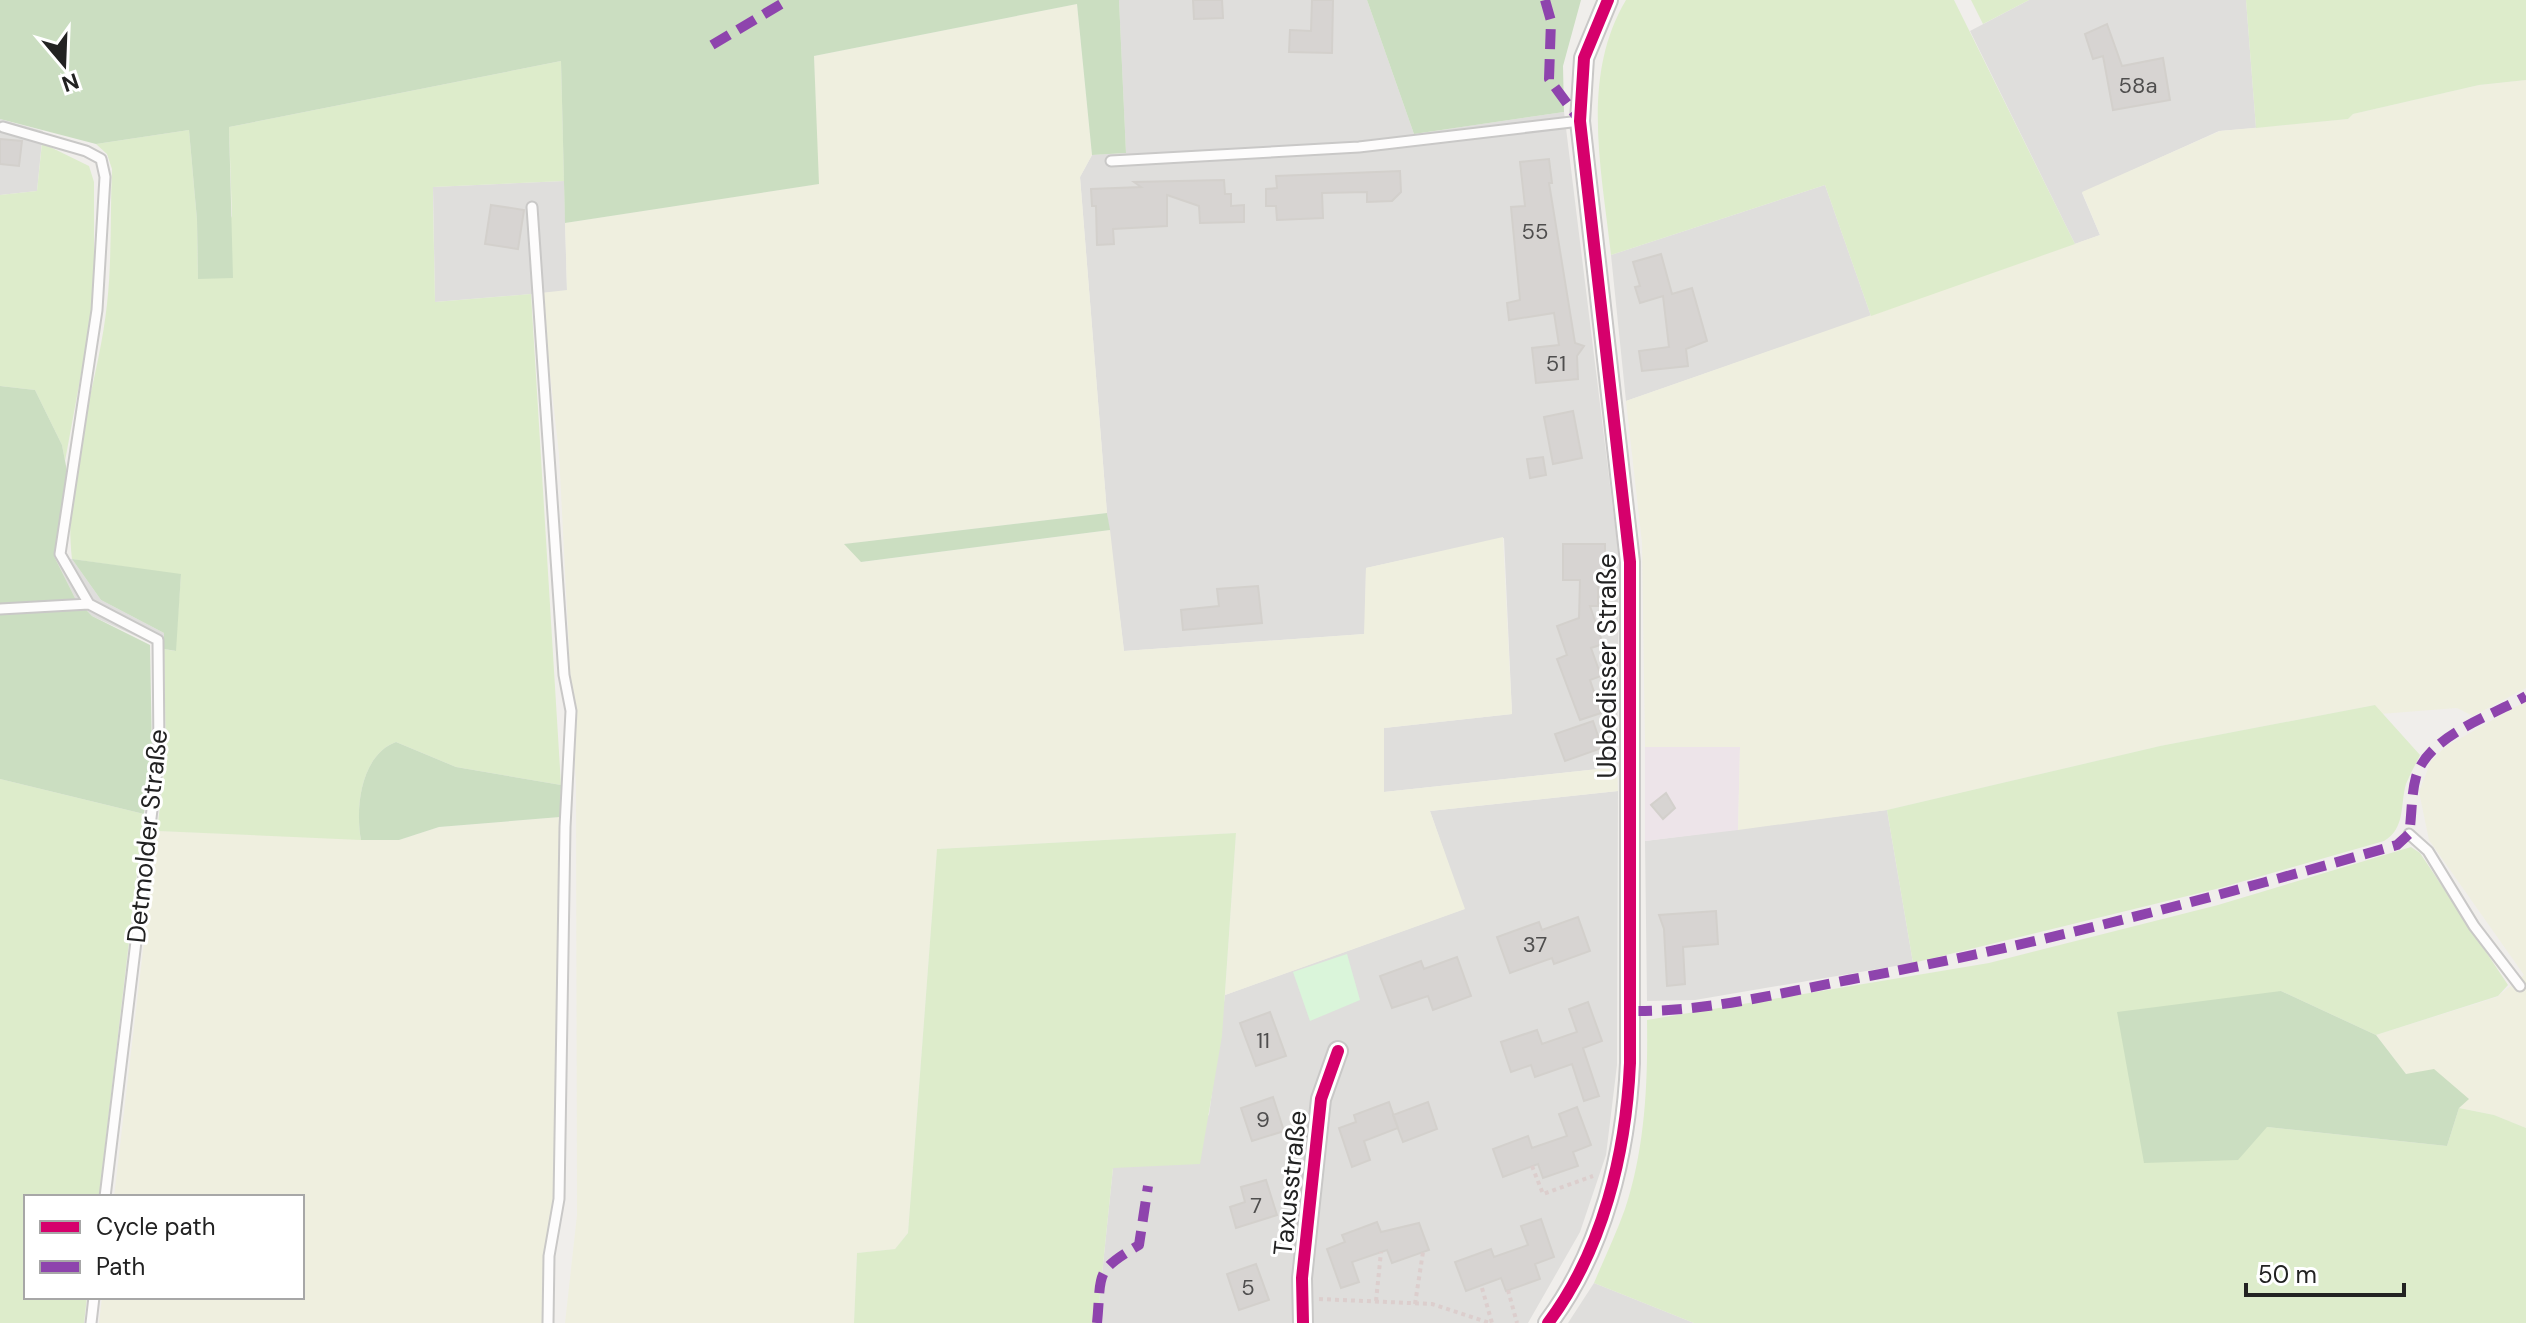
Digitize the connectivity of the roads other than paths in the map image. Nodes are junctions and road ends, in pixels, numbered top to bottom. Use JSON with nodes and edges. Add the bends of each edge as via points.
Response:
{"nodes":[{"id":1,"x":1608,"y":0,"type":"edge"},
{"id":2,"x":1580,"y":121,"type":"junction"},
{"id":3,"x":3,"y":127,"type":"dead end"},
{"id":4,"x":1111,"y":161,"type":"dead end"},
{"id":5,"x":532,"y":207,"type":"dead end"},
{"id":6,"x":89,"y":604,"type":"junction"},
{"id":7,"x":0,"y":609,"type":"edge"},
{"id":8,"x":2409,"y":834,"type":"dead end"},
{"id":9,"x":2520,"y":986,"type":"dead end"},
{"id":10,"x":1338,"y":1051,"type":"dead end"},
{"id":11,"x":105,"y":1195,"type":"edge"},
{"id":12,"x":94,"y":1299,"type":"edge"},
{"id":13,"x":91,"y":1323,"type":"edge"},
{"id":14,"x":548,"y":1323,"type":"edge"},
{"id":15,"x":1303,"y":1323,"type":"edge"},
{"id":16,"x":1548,"y":1323,"type":"edge"}],
"edges":[{"from":1,"to":2,"type":"street","name":"Ubbedisser Straße","via":[[1584,58]]},
{"from":2,"to":4,"type":"lane","via":[[1359,147]]},
{"from":2,"to":16,"type":"street","name":"Ubbedisser Straße","via":[[1630,562],[1632,1011],[1627,1112],[1615,1175],[1582,1261]]},
{"from":3,"to":6,"type":"lane","via":[[86,151],[101,159],[105,177],[97,310],[60,554]]},
{"from":5,"to":14,"type":"lane","via":[[564,675],[571,711],[559,1199],[549,1256]]},
{"from":6,"to":7,"type":"lane"},
{"from":6,"to":11,"type":"lane","name":"Detmolder Straße","via":[[158,640],[159,752]]},
{"from":8,"to":9,"type":"lane","via":[[2428,851],[2474,926]]},
{"from":10,"to":15,"type":"street","name":"Taxusstraße","via":[[1321,1099]]},
{"from":12,"to":13,"type":"lane"}]}
